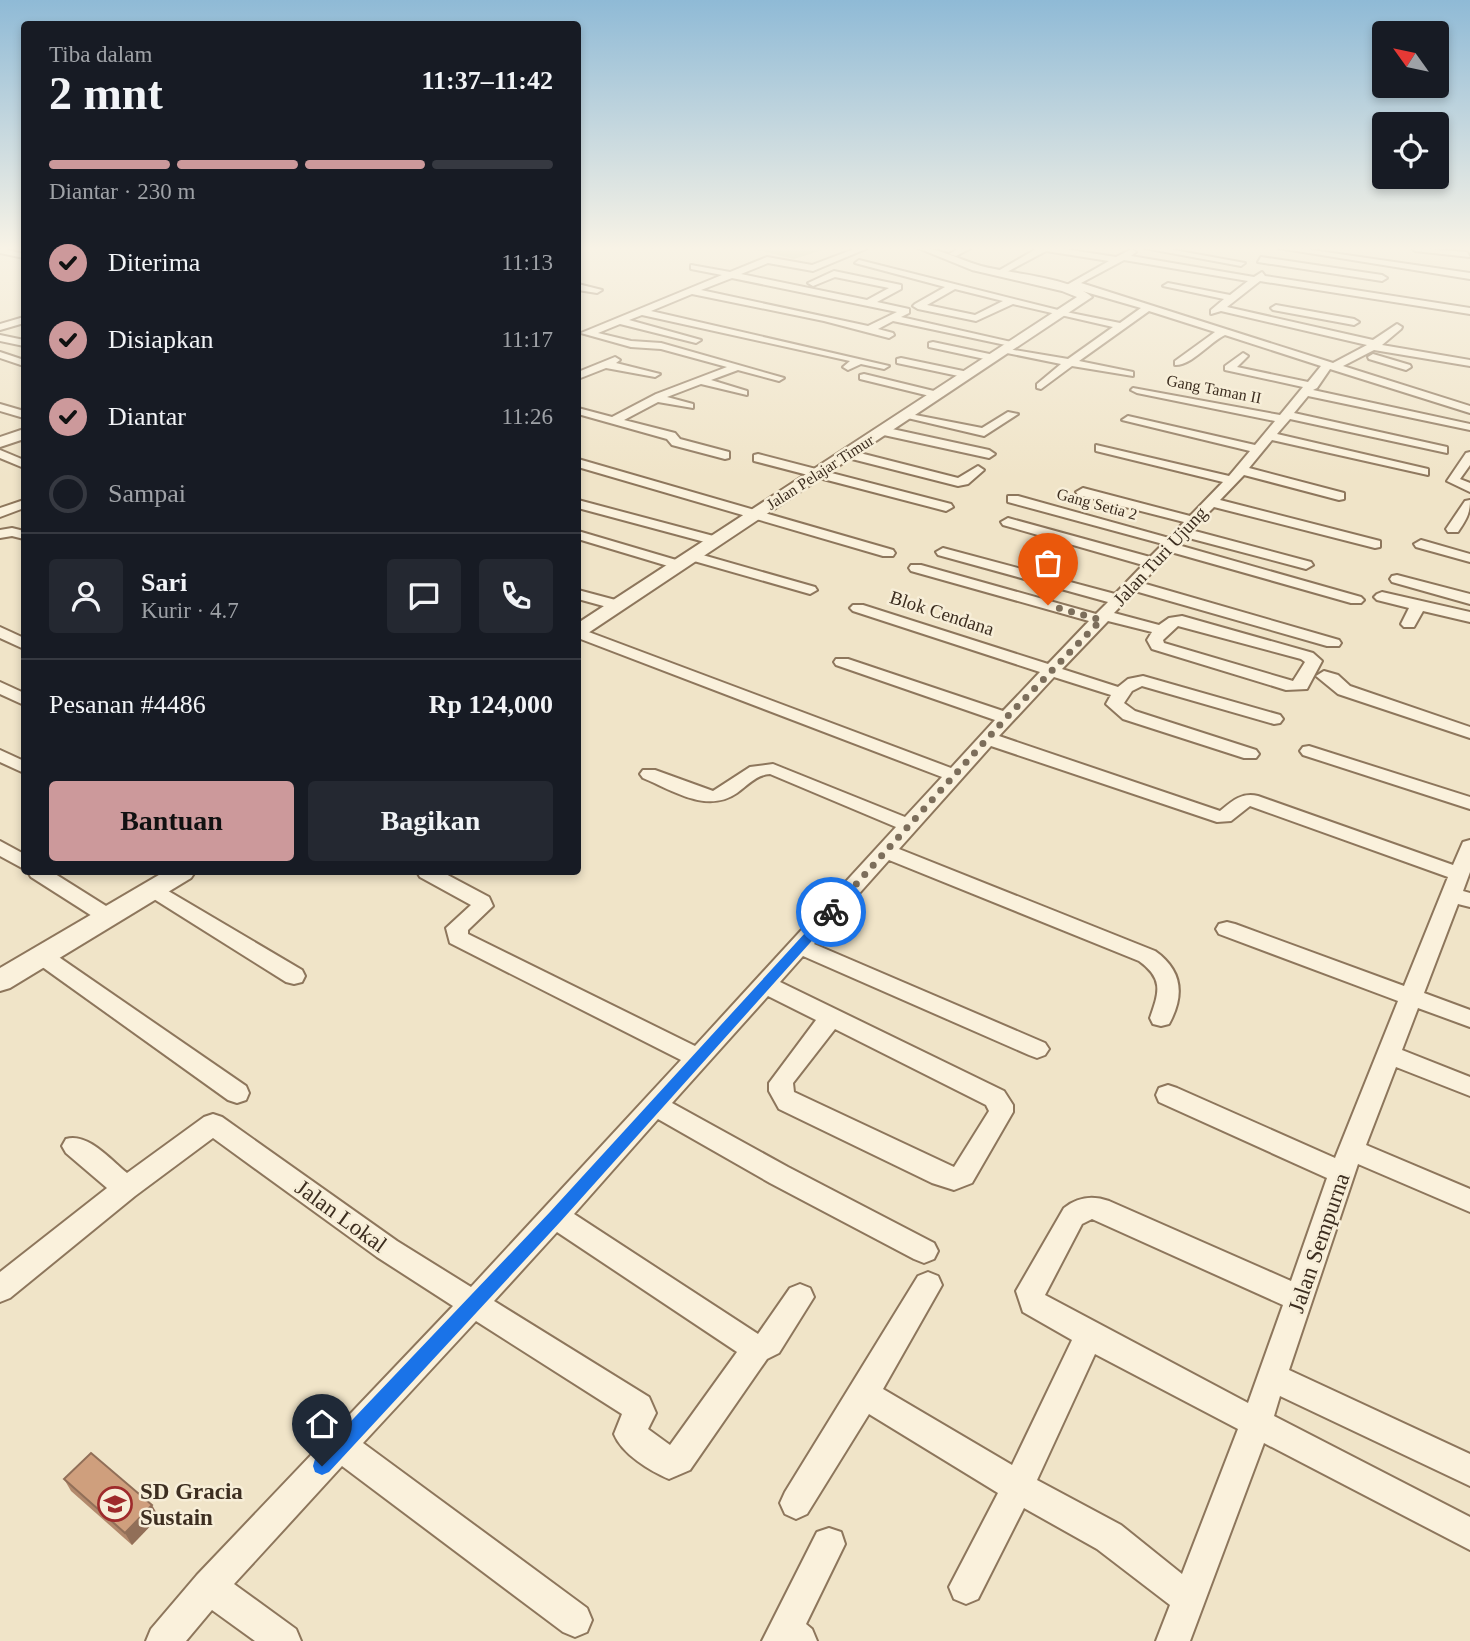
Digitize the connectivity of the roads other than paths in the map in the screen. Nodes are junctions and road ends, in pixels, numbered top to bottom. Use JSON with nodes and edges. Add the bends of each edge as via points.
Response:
{"nodes":[{"id":1,"x":608,"y":325,"type":"edge"},
{"id":2,"x":634,"y":325,"type":"edge"},
{"id":3,"x":696,"y":325,"type":"edge"},
{"id":4,"x":844,"y":325,"type":"edge"},
{"id":5,"x":879,"y":325,"type":"edge"},
{"id":6,"x":915,"y":325,"type":"edge"},
{"id":7,"x":1045,"y":325,"type":"edge"},
{"id":8,"x":1115,"y":325,"type":"edge"},
{"id":9,"x":1202,"y":325,"type":"edge"},
{"id":10,"x":1289,"y":325,"type":"edge"},
{"id":11,"x":1122,"y":326,"type":"joint"},
{"id":12,"x":1397,"y":327,"type":"dead end"},
{"id":13,"x":869,"y":330,"type":"junction"},
{"id":14,"x":583,"y":332,"type":"edge"},
{"id":15,"x":1222,"y":332,"type":"junction"},
{"id":16,"x":889,"y":335,"type":"dead end"},
{"id":17,"x":0,"y":338,"type":"edge"},
{"id":18,"x":696,"y":340,"type":"dead end"},
{"id":19,"x":21,"y":342,"type":"edge"},
{"id":20,"x":933,"y":345,"type":"dead end"},
{"id":21,"x":1376,"y":345,"type":"junction"},
{"id":22,"x":875,"y":347,"type":"dead end"},
{"id":23,"x":1005,"y":350,"type":"junction"},
{"id":24,"x":1362,"y":354,"type":"junction"},
{"id":25,"x":0,"y":355,"type":"edge"},
{"id":26,"x":1243,"y":356,"type":"dead end"},
{"id":27,"x":901,"y":361,"type":"dead end"},
{"id":28,"x":21,"y":362,"type":"edge"},
{"id":29,"x":854,"y":362,"type":"junction"},
{"id":30,"x":1069,"y":363,"type":"junction"},
{"id":31,"x":1179,"y":363,"type":"dead end"},
{"id":32,"x":1470,"y":363,"type":"edge"},
{"id":33,"x":1332,"y":365,"type":"junction"},
{"id":34,"x":884,"y":366,"type":"dead end"},
{"id":35,"x":737,"y":367,"type":"junction"},
{"id":36,"x":1406,"y":367,"type":"dead end"},
{"id":37,"x":655,"y":374,"type":"dead end"},
{"id":38,"x":968,"y":374,"type":"junction"},
{"id":39,"x":1129,"y":374,"type":"dead end"},
{"id":40,"x":581,"y":375,"type":"edge"},
{"id":41,"x":864,"y":377,"type":"dead end"},
{"id":42,"x":779,"y":378,"type":"dead end"},
{"id":43,"x":701,"y":381,"type":"junction"},
{"id":44,"x":1041,"y":386,"type":"dead end"},
{"id":45,"x":1138,"y":390,"type":"dead end"},
{"id":46,"x":743,"y":393,"type":"dead end"},
{"id":47,"x":938,"y":395,"type":"junction"},
{"id":48,"x":657,"y":398,"type":"junction"},
{"id":49,"x":689,"y":406,"type":"dead end"},
{"id":50,"x":0,"y":407,"type":"edge"},
{"id":51,"x":1470,"y":410,"type":"edge"},
{"id":52,"x":581,"y":412,"type":"edge"},
{"id":53,"x":21,"y":414,"type":"edge"},
{"id":54,"x":1012,"y":414,"type":"dead end"},
{"id":55,"x":905,"y":416,"type":"junction"},
{"id":56,"x":614,"y":420,"type":"junction"},
{"id":57,"x":1128,"y":420,"type":"dead end"},
{"id":58,"x":1384,"y":420,"type":"dead end"},
{"id":59,"x":1466,"y":427,"type":"dead end"},
{"id":60,"x":883,"y":431,"type":"junction"},
{"id":61,"x":1274,"y":431,"type":"junction"},
{"id":62,"x":980,"y":432,"type":"junction"},
{"id":63,"x":21,"y":435,"type":"edge"},
{"id":64,"x":1145,"y":435,"type":"dead end"},
{"id":65,"x":0,"y":442,"type":"edge"},
{"id":66,"x":1000,"y":445,"type":"dead end"},
{"id":67,"x":1100,"y":448,"type":"dead end"},
{"id":68,"x":1443,"y":450,"type":"dead end"},
{"id":69,"x":0,"y":454,"type":"edge"},
{"id":70,"x":848,"y":454,"type":"junction"},
{"id":71,"x":989,"y":454,"type":"dead end"},
{"id":72,"x":725,"y":455,"type":"dead end"},
{"id":73,"x":1470,"y":456,"type":"edge"},
{"id":74,"x":758,"y":458,"type":"dead end"},
{"id":75,"x":21,"y":463,"type":"edge"},
{"id":76,"x":581,"y":464,"type":"edge"},
{"id":77,"x":978,"y":470,"type":"dead end"},
{"id":78,"x":1424,"y":472,"type":"dead end"},
{"id":79,"x":819,"y":473,"type":"junction"},
{"id":80,"x":1470,"y":488,"type":"edge"},
{"id":81,"x":1083,"y":492,"type":"dead end"},
{"id":82,"x":1339,"y":496,"type":"dead end"},
{"id":83,"x":1013,"y":499,"type":"dead end"},
{"id":84,"x":1211,"y":502,"type":"junction"},
{"id":85,"x":21,"y":505,"type":"edge"},
{"id":86,"x":581,"y":506,"type":"edge"},
{"id":87,"x":946,"y":507,"type":"dead end"},
{"id":88,"x":1468,"y":508,"type":"edge"},
{"id":89,"x":0,"y":513,"type":"edge"},
{"id":90,"x":755,"y":514,"type":"junction"},
{"id":91,"x":1008,"y":522,"type":"dead end"},
{"id":92,"x":1453,"y":529,"type":"dead end"},
{"id":93,"x":21,"y":533,"type":"edge"},
{"id":94,"x":0,"y":534,"type":"edge"},
{"id":95,"x":581,"y":536,"type":"edge"},
{"id":96,"x":716,"y":541,"type":"junction"},
{"id":97,"x":1174,"y":541,"type":"junction"},
{"id":98,"x":1375,"y":544,"type":"dead end"},
{"id":99,"x":1421,"y":544,"type":"dead end"},
{"id":100,"x":943,"y":552,"type":"dead end"},
{"id":101,"x":888,"y":553,"type":"dead end"},
{"id":102,"x":692,"y":556,"type":"junction"},
{"id":103,"x":1470,"y":558,"type":"edge"},
{"id":104,"x":678,"y":565,"type":"junction"},
{"id":105,"x":1306,"y":565,"type":"dead end"},
{"id":106,"x":916,"y":568,"type":"dead end"},
{"id":107,"x":1397,"y":579,"type":"dead end"},
{"id":108,"x":810,"y":590,"type":"dead end"},
{"id":109,"x":581,"y":595,"type":"edge"},
{"id":110,"x":1382,"y":597,"type":"dead end"},
{"id":111,"x":1470,"y":599,"type":"edge"},
{"id":112,"x":1356,"y":600,"type":"dead end"},
{"id":113,"x":618,"y":605,"type":"junction"},
{"id":114,"x":1114,"y":605,"type":"junction"},
{"id":115,"x":1418,"y":605,"type":"junction"},
{"id":116,"x":858,"y":608,"type":"dead end"},
{"id":117,"x":1470,"y":617,"type":"edge"},
{"id":118,"x":1409,"y":624,"type":"dead end"},
{"id":119,"x":21,"y":625,"type":"edge"},
{"id":120,"x":581,"y":630,"type":"edge"},
{"id":121,"x":1162,"y":630,"type":"junction"},
{"id":122,"x":581,"y":633,"type":"edge"},
{"id":123,"x":1,"y":634,"type":"edge"},
{"id":124,"x":21,"y":643,"type":"edge"},
{"id":125,"x":1333,"y":643,"type":"dead end"},
{"id":126,"x":842,"y":662,"type":"dead end"},
{"id":127,"x":1052,"y":670,"type":"junction"},
{"id":128,"x":1324,"y":676,"type":"dead end"},
{"id":129,"x":0,"y":687,"type":"edge"},
{"id":130,"x":1121,"y":693,"type":"junction"},
{"id":131,"x":21,"y":698,"type":"edge"},
{"id":132,"x":1006,"y":718,"type":"junction"},
{"id":133,"x":1274,"y":719,"type":"dead end"},
{"id":134,"x":1470,"y":733,"type":"edge"},
{"id":135,"x":989,"y":739,"type":"junction"},
{"id":136,"x":1309,"y":751,"type":"dead end"},
{"id":137,"x":1250,"y":754,"type":"dead end"},
{"id":138,"x":0,"y":755,"type":"edge"},
{"id":139,"x":21,"y":767,"type":"edge"},
{"id":140,"x":649,"y":774,"type":"dead end"},
{"id":141,"x":953,"y":775,"type":"junction"},
{"id":142,"x":1470,"y":803,"type":"edge"},
{"id":143,"x":908,"y":825,"type":"junction"},
{"id":144,"x":1470,"y":846,"type":"edge"},
{"id":145,"x":0,"y":847,"type":"edge"},
{"id":146,"x":885,"y":851,"type":"junction"},
{"id":147,"x":21,"y":861,"type":"edge"},
{"id":148,"x":43,"y":875,"type":"edge"},
{"id":149,"x":177,"y":875,"type":"edge"},
{"id":150,"x":432,"y":875,"type":"edge"},
{"id":151,"x":153,"y":889,"type":"junction"},
{"id":152,"x":1459,"y":889,"type":"edge"},
{"id":153,"x":107,"y":916,"type":"junction"},
{"id":154,"x":1227,"y":929,"type":"dead end"},
{"id":155,"x":800,"y":946,"type":"junction"},
{"id":156,"x":41,"y":956,"type":"junction"},
{"id":157,"x":294,"y":976,"type":"dead end"},
{"id":158,"x":0,"y":981,"type":"edge"},
{"id":159,"x":766,"y":985,"type":"junction"},
{"id":160,"x":1410,"y":999,"type":"junction"},
{"id":161,"x":832,"y":1016,"type":"junction"},
{"id":162,"x":1161,"y":1018,"type":"dead end"},
{"id":163,"x":1470,"y":1019,"type":"edge"},
{"id":164,"x":1038,"y":1049,"type":"dead end"},
{"id":165,"x":1389,"y":1054,"type":"junction"},
{"id":166,"x":698,"y":1058,"type":"junction"},
{"id":167,"x":1470,"y":1087,"type":"edge"},
{"id":168,"x":237,"y":1093,"type":"dead end"},
{"id":169,"x":1168,"y":1095,"type":"dead end"},
{"id":170,"x":654,"y":1105,"type":"junction"},
{"id":171,"x":75,"y":1146,"type":"dead end"},
{"id":172,"x":1347,"y":1162,"type":"junction"},
{"id":173,"x":126,"y":1188,"type":"junction"},
{"id":174,"x":1470,"y":1201,"type":"edge"},
{"id":175,"x":555,"y":1216,"type":"junction"},
{"id":176,"x":924,"y":1251,"type":"dead end"},
{"id":177,"x":928,"y":1284,"type":"dead end"},
{"id":178,"x":0,"y":1289,"type":"edge"},
{"id":179,"x":800,"y":1297,"type":"dead end"},
{"id":180,"x":1300,"y":1298,"type":"junction"},
{"id":181,"x":473,"y":1304,"type":"junction"},
{"id":182,"x":757,"y":1349,"type":"junction"},
{"id":183,"x":1082,"y":1350,"type":"dead end"},
{"id":184,"x":1272,"y":1377,"type":"junction"},
{"id":185,"x":864,"y":1394,"type":"junction"},
{"id":186,"x":1256,"y":1423,"type":"junction"},
{"id":187,"x":341,"y":1446,"type":"junction"},
{"id":188,"x":1470,"y":1470,"type":"edge"},
{"id":189,"x":1018,"y":1487,"type":"junction"},
{"id":190,"x":796,"y":1503,"type":"dead end"},
{"id":191,"x":1470,"y":1535,"type":"edge"},
{"id":192,"x":829,"y":1544,"type":"dead end"},
{"id":193,"x":209,"y":1587,"type":"junction"},
{"id":194,"x":966,"y":1587,"type":"dead end"},
{"id":195,"x":1189,"y":1597,"type":"junction"},
{"id":196,"x":575,"y":1620,"type":"dead end"},
{"id":197,"x":788,"y":1637,"type":"edge"},
{"id":198,"x":163,"y":1641,"type":"edge"},
{"id":199,"x":284,"y":1641,"type":"edge"},
{"id":200,"x":1173,"y":1641,"type":"edge"}],
"edges":[{"from":1,"to":14,"type":"street"},
{"from":2,"to":18,"type":"street"},
{"from":3,"to":29,"type":"street"},
{"from":4,"to":13,"type":"street"},
{"from":5,"to":13,"type":"street"},
{"from":6,"to":23,"type":"street"},
{"from":7,"to":23,"type":"street","name":"Jalan Pelajar Timur"},
{"from":8,"to":11,"type":"street"},
{"from":9,"to":15,"type":"street"},
{"from":10,"to":21,"type":"street"},
{"from":11,"to":30,"type":"street"},
{"from":12,"to":21,"type":"street"},
{"from":13,"to":16,"type":"street"},
{"from":14,"to":35,"type":"street","via":[[661,346]]},
{"from":15,"to":31,"type":"street"},
{"from":15,"to":33,"type":"street"},
{"from":17,"to":19,"type":"street"},
{"from":20,"to":23,"type":"street"},
{"from":21,"to":24,"type":"street"},
{"from":21,"to":32,"type":"street"},
{"from":22,"to":29,"type":"street"},
{"from":23,"to":30,"type":"street"},
{"from":23,"to":38,"type":"street","name":"Jalan Pelajar Timur"},
{"from":24,"to":33,"type":"street"},
{"from":24,"to":36,"type":"street"},
{"from":25,"to":28,"type":"street"},
{"from":26,"to":61,"type":"street","via":[[1229,368]]},
{"from":27,"to":38,"type":"street"},
{"from":29,"to":34,"type":"street"},
{"from":30,"to":39,"type":"street"},
{"from":30,"to":44,"type":"street"},
{"from":33,"to":51,"type":"street"},
{"from":33,"to":61,"type":"street","name":"Jalan Turi Ujung"},
{"from":35,"to":42,"type":"street"},
{"from":35,"to":43,"type":"street"},
{"from":37,"to":40,"type":"street","via":[[610,361]]},
{"from":38,"to":47,"type":"street","name":"Jalan Pelajar Timur"},
{"from":41,"to":47,"type":"street"},
{"from":43,"to":46,"type":"street"},
{"from":43,"to":48,"type":"street"},
{"from":45,"to":61,"type":"street","name":"Gang Taman II"},
{"from":47,"to":55,"type":"street","name":"Jalan Pelajar Timur"},
{"from":48,"to":49,"type":"street"},
{"from":48,"to":56,"type":"street"},
{"from":50,"to":53,"type":"street"},
{"from":52,"to":56,"type":"street"},
{"from":54,"to":62,"type":"street"},
{"from":55,"to":60,"type":"street","name":"Jalan Pelajar Timur"},
{"from":55,"to":62,"type":"street"},
{"from":56,"to":72,"type":"street"},
{"from":57,"to":61,"type":"street"},
{"from":58,"to":61,"type":"street"},
{"from":59,"to":61,"type":"street"},
{"from":60,"to":70,"type":"street","name":"Jalan Pelajar Timur"},
{"from":60,"to":71,"type":"street"},
{"from":61,"to":64,"type":"street"},
{"from":61,"to":67,"type":"street"},
{"from":61,"to":68,"type":"street"},
{"from":61,"to":78,"type":"street"},
{"from":61,"to":82,"type":"street"},
{"from":61,"to":84,"type":"street","name":"Jalan Turi Ujung"},
{"from":62,"to":66,"type":"street","via":[[974,439]]},
{"from":63,"to":65,"type":"street"},
{"from":69,"to":75,"type":"street"},
{"from":70,"to":77,"type":"street","via":[[958,482]]},
{"from":70,"to":79,"type":"street","name":"Jalan Pelajar Timur"},
{"from":73,"to":80,"type":"street","via":[[1453,481]]},
{"from":74,"to":79,"type":"street"},
{"from":76,"to":90,"type":"street"},
{"from":79,"to":87,"type":"street"},
{"from":79,"to":90,"type":"street","name":"Jalan Pelajar Timur"},
{"from":81,"to":97,"type":"street"},
{"from":83,"to":97,"type":"street","name":"Gang Setia 2"},
{"from":84,"to":97,"type":"street","name":"Jalan Turi Ujung"},
{"from":84,"to":98,"type":"street"},
{"from":85,"to":89,"type":"street"},
{"from":86,"to":96,"type":"street"},
{"from":88,"to":92,"type":"street"},
{"from":90,"to":96,"type":"street","name":"Jalan Pelajar Timur"},
{"from":90,"to":101,"type":"street"},
{"from":91,"to":97,"type":"street"},
{"from":93,"to":94,"type":"street"},
{"from":95,"to":104,"type":"street"},
{"from":96,"to":102,"type":"street","name":"Jalan Pelajar Timur"},
{"from":97,"to":105,"type":"street"},
{"from":97,"to":112,"type":"street"},
{"from":97,"to":114,"type":"street","name":"Jalan Turi Ujung"},
{"from":99,"to":103,"type":"street"},
{"from":100,"to":114,"type":"street"},
{"from":102,"to":104,"type":"street","name":"Jalan Pelajar Timur"},
{"from":102,"to":108,"type":"street"},
{"from":104,"to":113,"type":"street","name":"Jalan Pelajar Timur"},
{"from":106,"to":114,"type":"street"},
{"from":107,"to":111,"type":"street"},
{"from":109,"to":113,"type":"street"},
{"from":110,"to":115,"type":"street"},
{"from":113,"to":120,"type":"street","name":"Jalan Pelajar Timur"},
{"from":114,"to":121,"type":"street"},
{"from":114,"to":125,"type":"street"},
{"from":114,"to":127,"type":"street","name":"Jalan Turi Ujung"},
{"from":115,"to":117,"type":"street"},
{"from":115,"to":118,"type":"street"},
{"from":116,"to":127,"type":"street","name":"Blok Cendana"},
{"from":119,"to":123,"type":"street"},
{"from":121,"to":121,"type":"street","via":[[1182,621],[1307,656],[1314,662],[1301,685],[1292,686],[1158,646],[1155,640]]},
{"from":122,"to":141,"type":"street"},
{"from":123,"to":124,"type":"street"},
{"from":126,"to":132,"type":"street"},
{"from":127,"to":130,"type":"street","name":"Blok Cendana"},
{"from":127,"to":132,"type":"street","name":"Jalan Turi Ujung"},
{"from":128,"to":134,"type":"street","via":[[1344,690]]},
{"from":129,"to":131,"type":"street"},
{"from":130,"to":133,"type":"street","via":[[1133,682],[1143,681]]},
{"from":130,"to":137,"type":"street","via":[[1115,704],[1129,716]]},
{"from":132,"to":135,"type":"street","name":"Jalan Turi Ujung"},
{"from":135,"to":141,"type":"street","name":"Jalan Turi Ujung"},
{"from":135,"to":152,"type":"street","via":[[1217,816],[1224,817],[1251,800]]},
{"from":136,"to":142,"type":"street"},
{"from":138,"to":139,"type":"street"},
{"from":140,"to":143,"type":"street","via":[[715,797],[751,772],[773,769]]},
{"from":141,"to":143,"type":"street","name":"Jalan Turi Ujung"},
{"from":143,"to":146,"type":"street","name":"Jalan Turi Ujung"},
{"from":144,"to":152,"type":"street","name":"Jalan Sempurna"},
{"from":145,"to":147,"type":"street"},
{"from":146,"to":155,"type":"street","name":"Jalan Turi Ujung"},
{"from":146,"to":162,"type":"street","via":[[1147,956],[1158,963],[1169,981]]},
{"from":148,"to":153,"type":"street"},
{"from":149,"to":151,"type":"street"},
{"from":150,"to":166,"type":"street","via":[[482,903],[457,928],[458,938]]},
{"from":151,"to":153,"type":"street"},
{"from":151,"to":157,"type":"street"},
{"from":152,"to":160,"type":"street","name":"Jalan Sempurna"},
{"from":153,"to":156,"type":"street"},
{"from":154,"to":160,"type":"street"},
{"from":155,"to":159,"type":"street","name":"Jalan Turi Ujung"},
{"from":155,"to":164,"type":"street"},
{"from":156,"to":158,"type":"street"},
{"from":156,"to":168,"type":"street"},
{"from":159,"to":161,"type":"street"},
{"from":159,"to":166,"type":"street","name":"Jalan Turi Ujung"},
{"from":160,"to":163,"type":"street"},
{"from":160,"to":165,"type":"street","name":"Jalan Sempurna"},
{"from":161,"to":161,"type":"street","via":[[1001,1105],[963,1175],[954,1179],[940,1175],[788,1102],[782,1095],[783,1079]]},
{"from":165,"to":167,"type":"street"},
{"from":165,"to":172,"type":"street","name":"Jalan Sempurna"},
{"from":166,"to":170,"type":"street","name":"Jalan Turi Ujung"},
{"from":169,"to":172,"type":"street"},
{"from":170,"to":175,"type":"street","name":"Jalan Turi Ujung"},
{"from":170,"to":176,"type":"street"},
{"from":171,"to":173,"type":"street"},
{"from":172,"to":174,"type":"street"},
{"from":172,"to":180,"type":"street","name":"Jalan Sempurna"},
{"from":173,"to":178,"type":"street"},
{"from":173,"to":181,"type":"street","name":"Jalan Lokal","via":[[213,1124],[387,1249]]},
{"from":175,"to":181,"type":"street","name":"Jalan Turi Ujung"},
{"from":175,"to":182,"type":"street"},
{"from":177,"to":185,"type":"street"},
{"from":179,"to":182,"type":"street","via":[[769,1343]]},
{"from":180,"to":184,"type":"street","name":"Jalan Sempurna"},
{"from":180,"to":186,"type":"street","via":[[1090,1207],[1073,1216],[1030,1291],[1033,1303]]},
{"from":181,"to":182,"type":"street","name":"Jalan Lokal","via":[[638,1407],[641,1413],[629,1434],[669,1463],[687,1449]]},
{"from":181,"to":187,"type":"street","name":"Jalan Turi Ujung"},
{"from":183,"to":189,"type":"street"},
{"from":184,"to":186,"type":"street","name":"Jalan Sempurna"},
{"from":184,"to":188,"type":"street"},
{"from":185,"to":189,"type":"street"},
{"from":185,"to":190,"type":"street"},
{"from":186,"to":191,"type":"street"},
{"from":186,"to":195,"type":"street","name":"Jalan Sempurna"},
{"from":187,"to":193,"type":"street","name":"Jalan Turi Ujung"},
{"from":187,"to":196,"type":"street"},
{"from":189,"to":194,"type":"street"},
{"from":189,"to":195,"type":"street","via":[[1109,1537]]},
{"from":192,"to":197,"type":"street"},
{"from":193,"to":198,"type":"street","name":"Jalan Turi Ujung"},
{"from":193,"to":199,"type":"street"},
{"from":195,"to":200,"type":"street","name":"Jalan Sempurna"}]}
